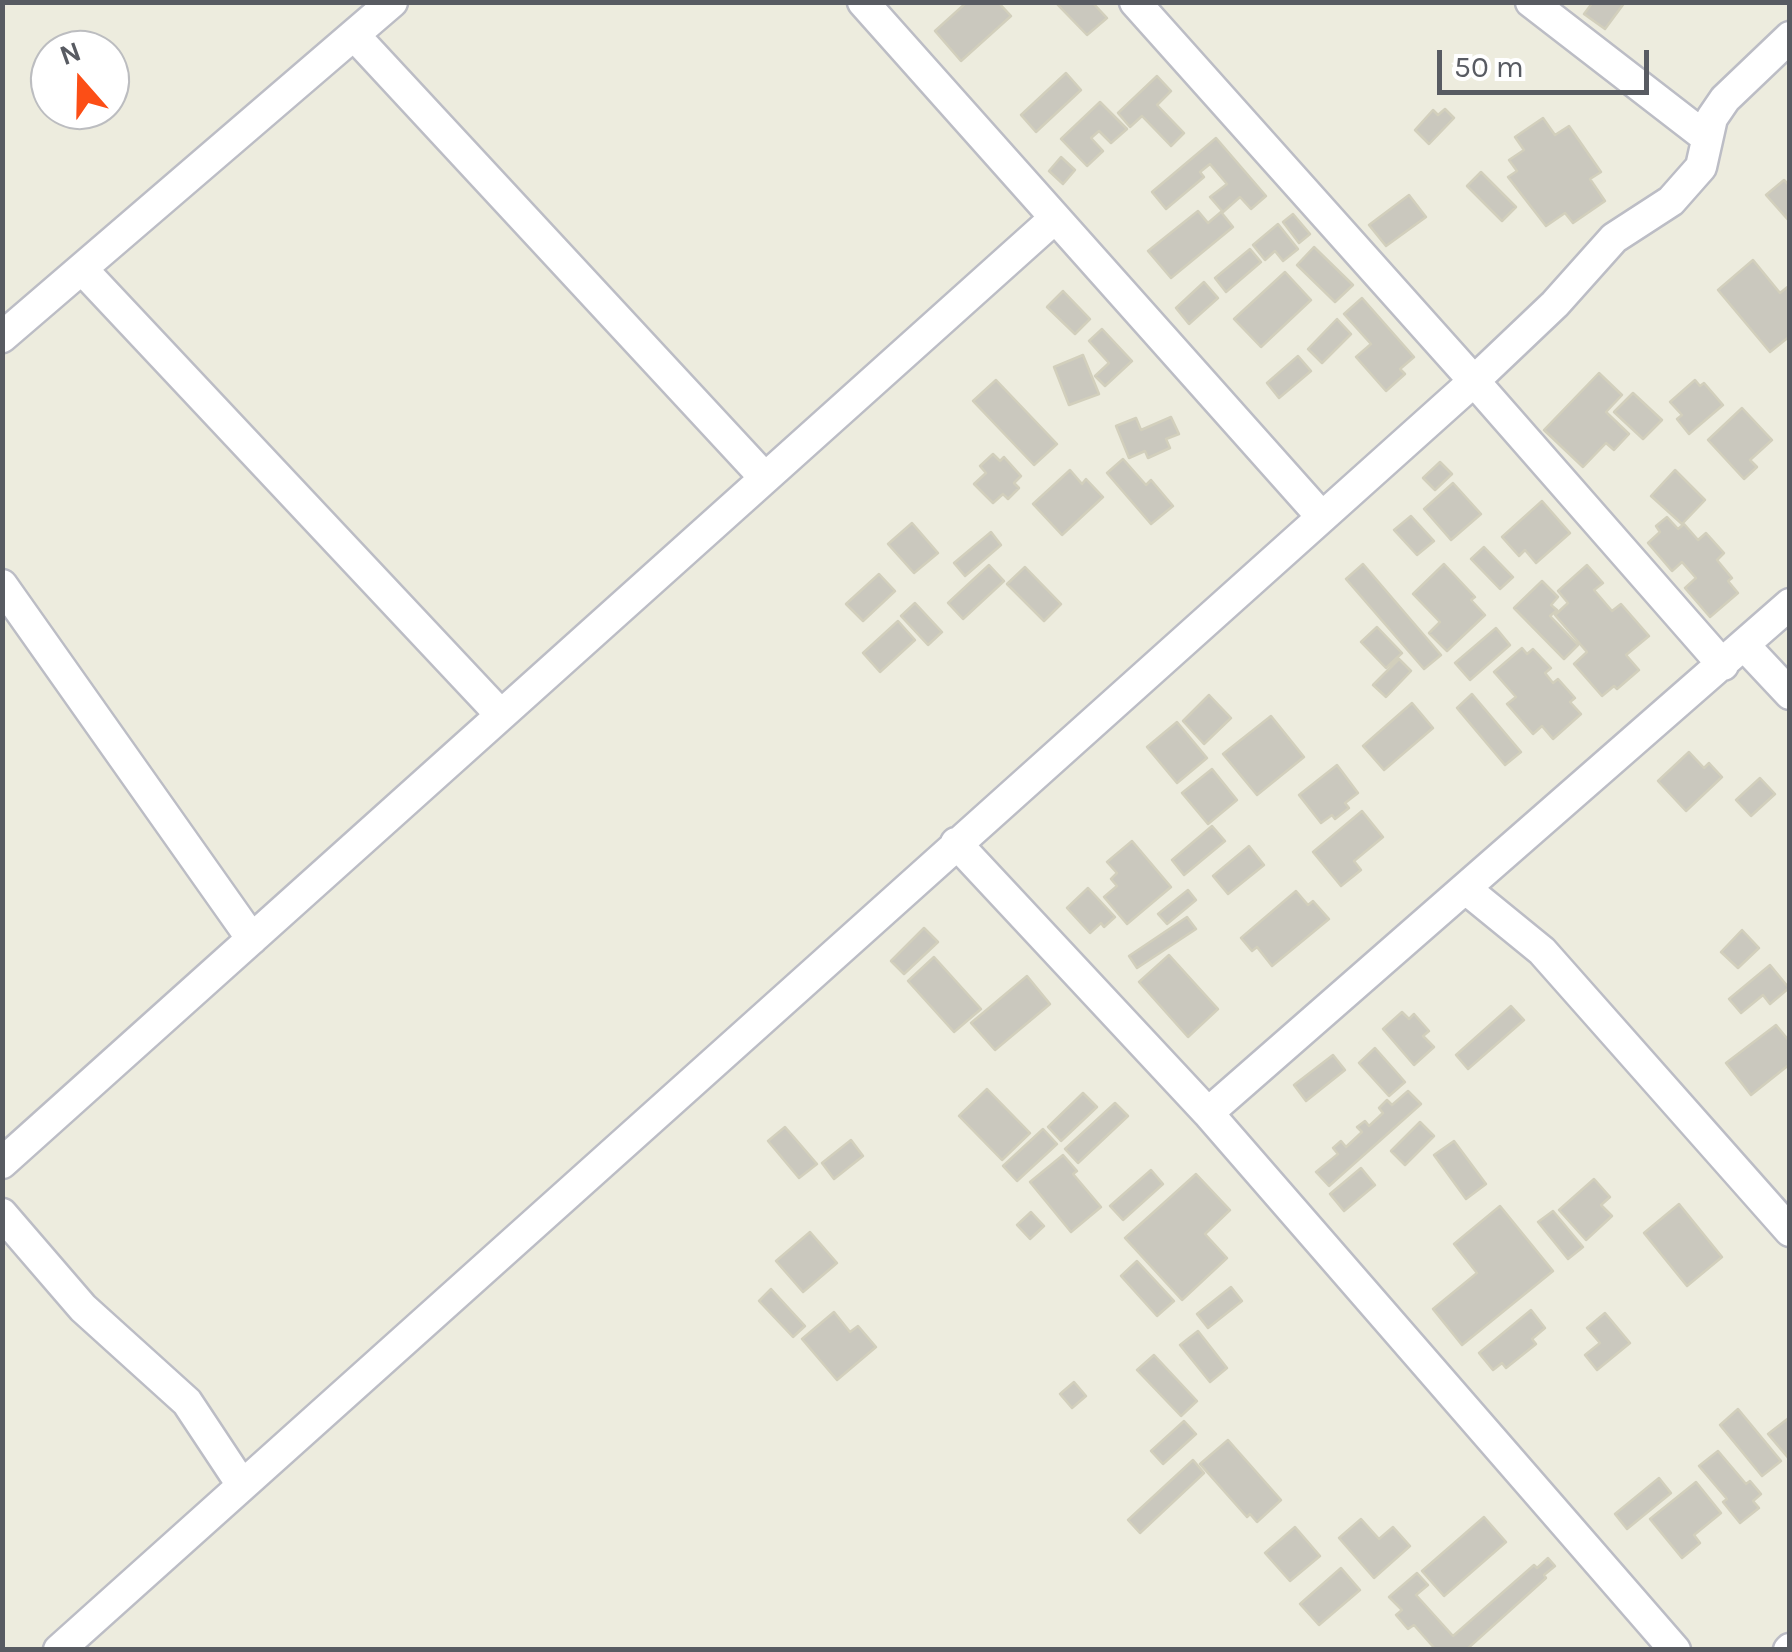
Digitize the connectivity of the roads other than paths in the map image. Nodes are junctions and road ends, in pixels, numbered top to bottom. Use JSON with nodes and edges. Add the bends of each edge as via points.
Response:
{"nodes":[{"id":1,"x":392,"y":2,"type":"edge"},
{"id":2,"x":863,"y":2,"type":"edge"},
{"id":3,"x":1134,"y":2,"type":"edge"},
{"id":4,"x":1531,"y":2,"type":"edge"},
{"id":5,"x":354,"y":35,"type":"junction"},
{"id":6,"x":1790,"y":37,"type":"edge"},
{"id":7,"x":1707,"y":138,"type":"junction"},
{"id":8,"x":1055,"y":218,"type":"junction"},
{"id":9,"x":82,"y":268,"type":"junction"},
{"id":10,"x":2,"y":338,"type":"edge"},
{"id":11,"x":1474,"y":381,"type":"junction"},
{"id":12,"x":766,"y":478,"type":"junction"},
{"id":13,"x":1322,"y":517,"type":"junction"},
{"id":14,"x":2,"y":586,"type":"edge"},
{"id":15,"x":1790,"y":604,"type":"edge"},
{"id":16,"x":1733,"y":655,"type":"junction"},
{"id":17,"x":1790,"y":694,"type":"edge"},
{"id":18,"x":501,"y":716,"type":"junction"},
{"id":19,"x":956,"y":843,"type":"junction"},
{"id":20,"x":1466,"y":889,"type":"junction"},
{"id":21,"x":252,"y":939,"type":"junction"},
{"id":22,"x":1208,"y":1113,"type":"junction"},
{"id":23,"x":2,"y":1162,"type":"edge"},
{"id":24,"x":2,"y":1214,"type":"edge"},
{"id":25,"x":1790,"y":1231,"type":"edge"},
{"id":26,"x":242,"y":1484,"type":"junction"},
{"id":27,"x":59,"y":1650,"type":"edge"},
{"id":28,"x":1675,"y":1650,"type":"edge"}],
"edges":[{"from":1,"to":5,"type":"street"},
{"from":2,"to":8,"type":"street"},
{"from":3,"to":11,"type":"street"},
{"from":4,"to":7,"type":"street"},
{"from":5,"to":9,"type":"street"},
{"from":5,"to":12,"type":"street"},
{"from":6,"to":7,"type":"street","via":[[1726,99]]},
{"from":7,"to":11,"type":"street","via":[[1701,167],[1670,201],[1614,238]]},
{"from":8,"to":12,"type":"street"},
{"from":8,"to":13,"type":"street"},
{"from":9,"to":10,"type":"street"},
{"from":9,"to":18,"type":"street"},
{"from":11,"to":13,"type":"street"},
{"from":11,"to":16,"type":"street"},
{"from":12,"to":18,"type":"street"},
{"from":13,"to":19,"type":"street"},
{"from":14,"to":21,"type":"street"},
{"from":15,"to":16,"type":"street"},
{"from":16,"to":17,"type":"street"},
{"from":16,"to":20,"type":"street"},
{"from":18,"to":21,"type":"street"},
{"from":19,"to":22,"type":"street"},
{"from":19,"to":26,"type":"street"},
{"from":20,"to":22,"type":"street"},
{"from":20,"to":25,"type":"street","via":[[1542,951]]},
{"from":21,"to":23,"type":"street"},
{"from":22,"to":28,"type":"street"},
{"from":24,"to":26,"type":"street","via":[[83,1308],[187,1402]]},
{"from":26,"to":27,"type":"street"}]}
